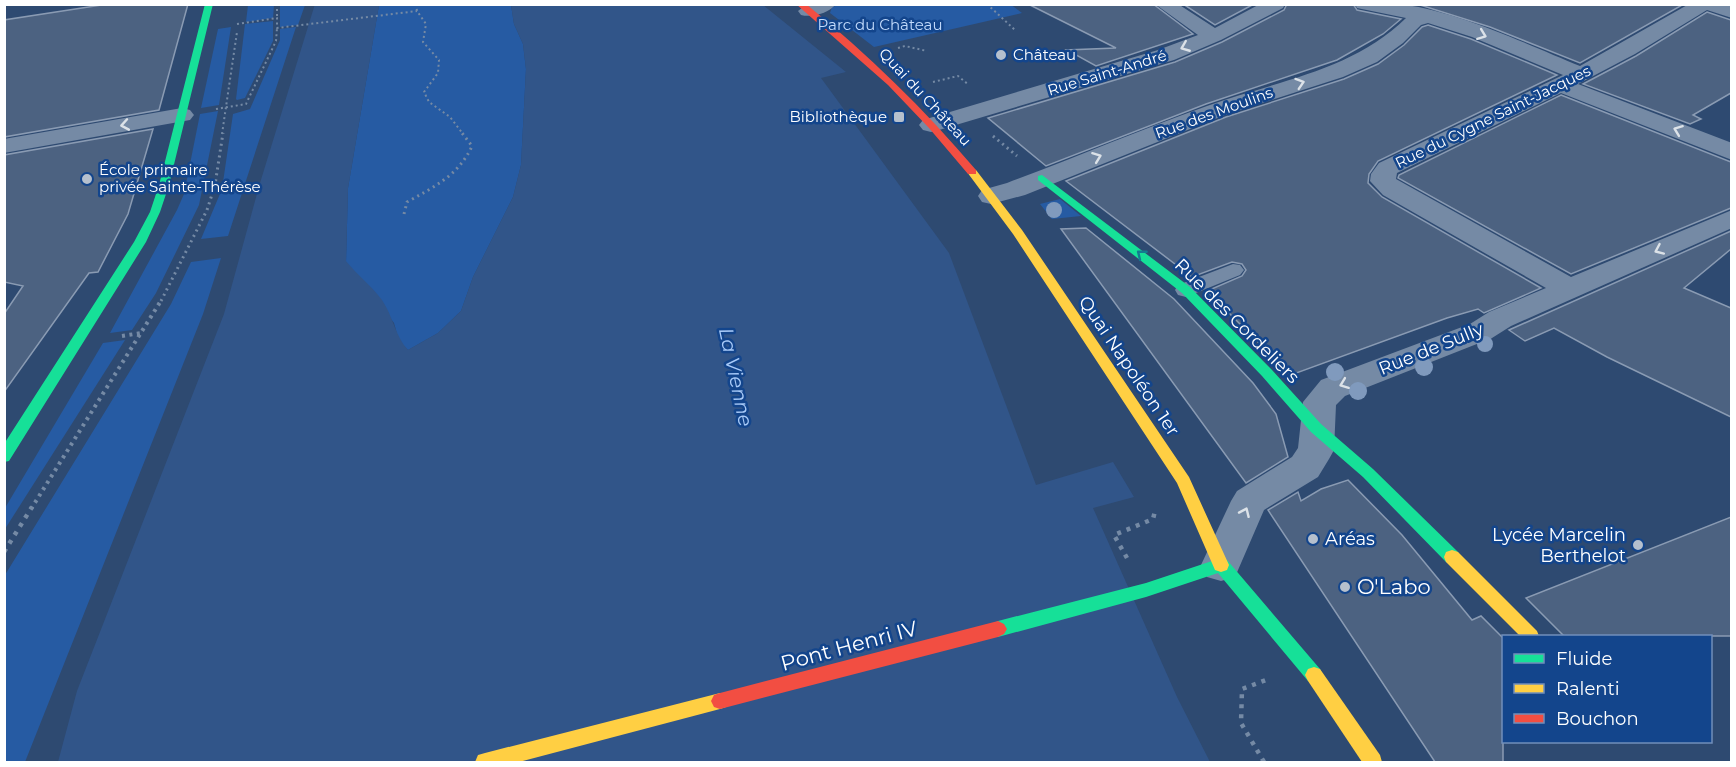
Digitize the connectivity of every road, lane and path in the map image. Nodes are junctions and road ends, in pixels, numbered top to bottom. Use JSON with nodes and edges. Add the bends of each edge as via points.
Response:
{"nodes":[{"id":1,"x":209,"y":4,"type":"edge"},
{"id":2,"x":277,"y":4,"type":"edge"},
{"id":3,"x":416,"y":4,"type":"edge"},
{"id":4,"x":987,"y":4,"type":"edge"},
{"id":5,"x":1164,"y":4,"type":"edge"},
{"id":6,"x":1276,"y":4,"type":"edge"},
{"id":7,"x":1364,"y":4,"type":"edge"},
{"id":8,"x":1703,"y":4,"type":"edge"},
{"id":9,"x":1710,"y":4,"type":"edge"},
{"id":10,"x":812,"y":6,"type":"edge"},
{"id":11,"x":417,"y":11,"type":"junction"},
{"id":12,"x":1731,"y":12,"type":"edge"},
{"id":13,"x":1427,"y":16,"type":"junction"},
{"id":14,"x":277,"y":18,"type":"junction"},
{"id":15,"x":277,"y":28,"type":"junction"},
{"id":16,"x":203,"y":29,"type":"junction"},
{"id":17,"x":1015,"y":30,"type":"dead end"},
{"id":18,"x":1214,"y":36,"type":"junction"},
{"id":19,"x":958,"y":76,"type":"dead end"},
{"id":20,"x":1569,"y":79,"type":"junction"},
{"id":21,"x":940,"y":80,"type":"dead end"},
{"id":22,"x":211,"y":110,"type":"dead end"},
{"id":23,"x":182,"y":115,"type":"junction"},
{"id":24,"x":968,"y":115,"type":"junction"},
{"id":25,"x":931,"y":125,"type":"junction"},
{"id":26,"x":4,"y":146,"type":"edge"},
{"id":27,"x":1731,"y":153,"type":"edge"},
{"id":28,"x":1042,"y":178,"type":"junction"},
{"id":29,"x":991,"y":195,"type":"junction"},
{"id":30,"x":404,"y":214,"type":"dead end"},
{"id":31,"x":1731,"y":218,"type":"edge"},
{"id":32,"x":1699,"y":232,"type":"junction"},
{"id":33,"x":1731,"y":246,"type":"edge"},
{"id":34,"x":1233,"y":270,"type":"dead end"},
{"id":35,"x":1570,"y":289,"type":"junction"},
{"id":36,"x":1186,"y":290,"type":"junction"},
{"id":37,"x":142,"y":333,"type":"dead end"},
{"id":38,"x":122,"y":336,"type":"dead end"},
{"id":39,"x":1316,"y":428,"type":"junction"},
{"id":40,"x":4,"y":457,"type":"edge"},
{"id":41,"x":1157,"y":504,"type":"dead end"},
{"id":42,"x":1221,"y":565,"type":"junction"},
{"id":43,"x":1146,"y":590,"type":"junction"},
{"id":44,"x":1530,"y":635,"type":"edge"},
{"id":45,"x":1307,"y":664,"type":"junction"},
{"id":46,"x":485,"y":762,"type":"edge"},
{"id":47,"x":1264,"y":762,"type":"edge"},
{"id":48,"x":1373,"y":762,"type":"edge"}],
"edges":[{"from":1,"to":16,"type":"main road"},
{"from":2,"to":14,"type":"path"},
{"from":3,"to":11,"type":"path"},
{"from":4,"to":17,"type":"path"},
{"from":5,"to":18,"type":"street"},
{"from":6,"to":18,"type":"street","name":"Rue Saint-André"},
{"from":7,"to":13,"type":"street"},
{"from":8,"to":20,"type":"street","name":"Rue du Cygne Saint-Jacques","via":[[1672,25]]},
{"from":9,"to":12,"type":"street"},
{"from":10,"to":25,"type":"main road","name":"Quai du Château"},
{"from":11,"to":15,"type":"path"},
{"from":11,"to":30,"type":"path","via":[[426,24],[423,42],[439,60],[438,73],[424,92],[472,146],[469,157],[454,175],[407,202]]},
{"from":13,"to":20,"type":"street","one_way":true,"via":[[1479,33]]},
{"from":28,"to":13,"type":"street","name":"Rue des Moulins","one_way":true,"via":[[1217,110],[1335,72],[1369,57],[1414,21]]},
{"from":14,"to":15,"type":"path"},
{"from":14,"to":16,"type":"path"},
{"from":15,"to":22,"type":"path","via":[[276,40],[246,104]]},
{"from":16,"to":23,"type":"main road"},
{"from":18,"to":24,"type":"street","name":"Rue Saint-André","one_way":true,"via":[[1166,55]]},
{"from":19,"to":21,"type":"path"},
{"from":27,"to":20,"type":"street","one_way":true},
{"from":20,"to":35,"type":"street","name":"Rue du Cygne Saint-Jacques","via":[[1388,168],[1383,181]]},
{"from":23,"to":26,"type":"street","one_way":true},
{"from":23,"to":40,"type":"main road","via":[[164,186],[140,242]]},
{"from":24,"to":25,"type":"street","name":"Rue Saint-André"},
{"from":24,"to":28,"type":"path"},
{"from":25,"to":29,"type":"main road","name":"Quai du Château"},
{"from":28,"to":29,"type":"street","name":"Rue des Moulins"},
{"from":36,"to":28,"type":"main road","name":"Rue des Cordeliers","one_way":true},
{"from":29,"to":42,"type":"main road","name":"Quai Napoléon 1er","via":[[1184,481]]},
{"from":31,"to":32,"type":"street","name":"Rue de Sully"},
{"from":32,"to":33,"type":"street"},
{"from":32,"to":35,"type":"street","name":"Rue de Sully","one_way":true},
{"from":34,"to":36,"type":"lane"},
{"from":35,"to":39,"type":"street","name":"Rue de Sully","one_way":true,"via":[[1481,331],[1333,388],[1320,402]]},
{"from":36,"to":39,"type":"main road","name":"Rue des Cordeliers"},
{"from":37,"to":38,"type":"path"},
{"from":42,"to":39,"type":"street","name":"Rue de Sully","one_way":true,"via":[[1250,501],[1305,467],[1316,450]]},
{"from":39,"to":44,"type":"main road","name":"Rue des Cordeliers","via":[[1368,473]]},
{"from":41,"to":43,"type":"path","via":[[1153,519],[1114,535]]},
{"from":42,"to":43,"type":"main road","name":"Pont Henri IV"},
{"from":42,"to":45,"type":"main road","name":"Quai Napoléon 1er"},
{"from":43,"to":46,"type":"main road","name":"Pont Henri IV"},
{"from":45,"to":47,"type":"path","via":[[1242,689],[1241,723]]},
{"from":45,"to":48,"type":"main road","name":"Quai Napoléon 1er"}]}
